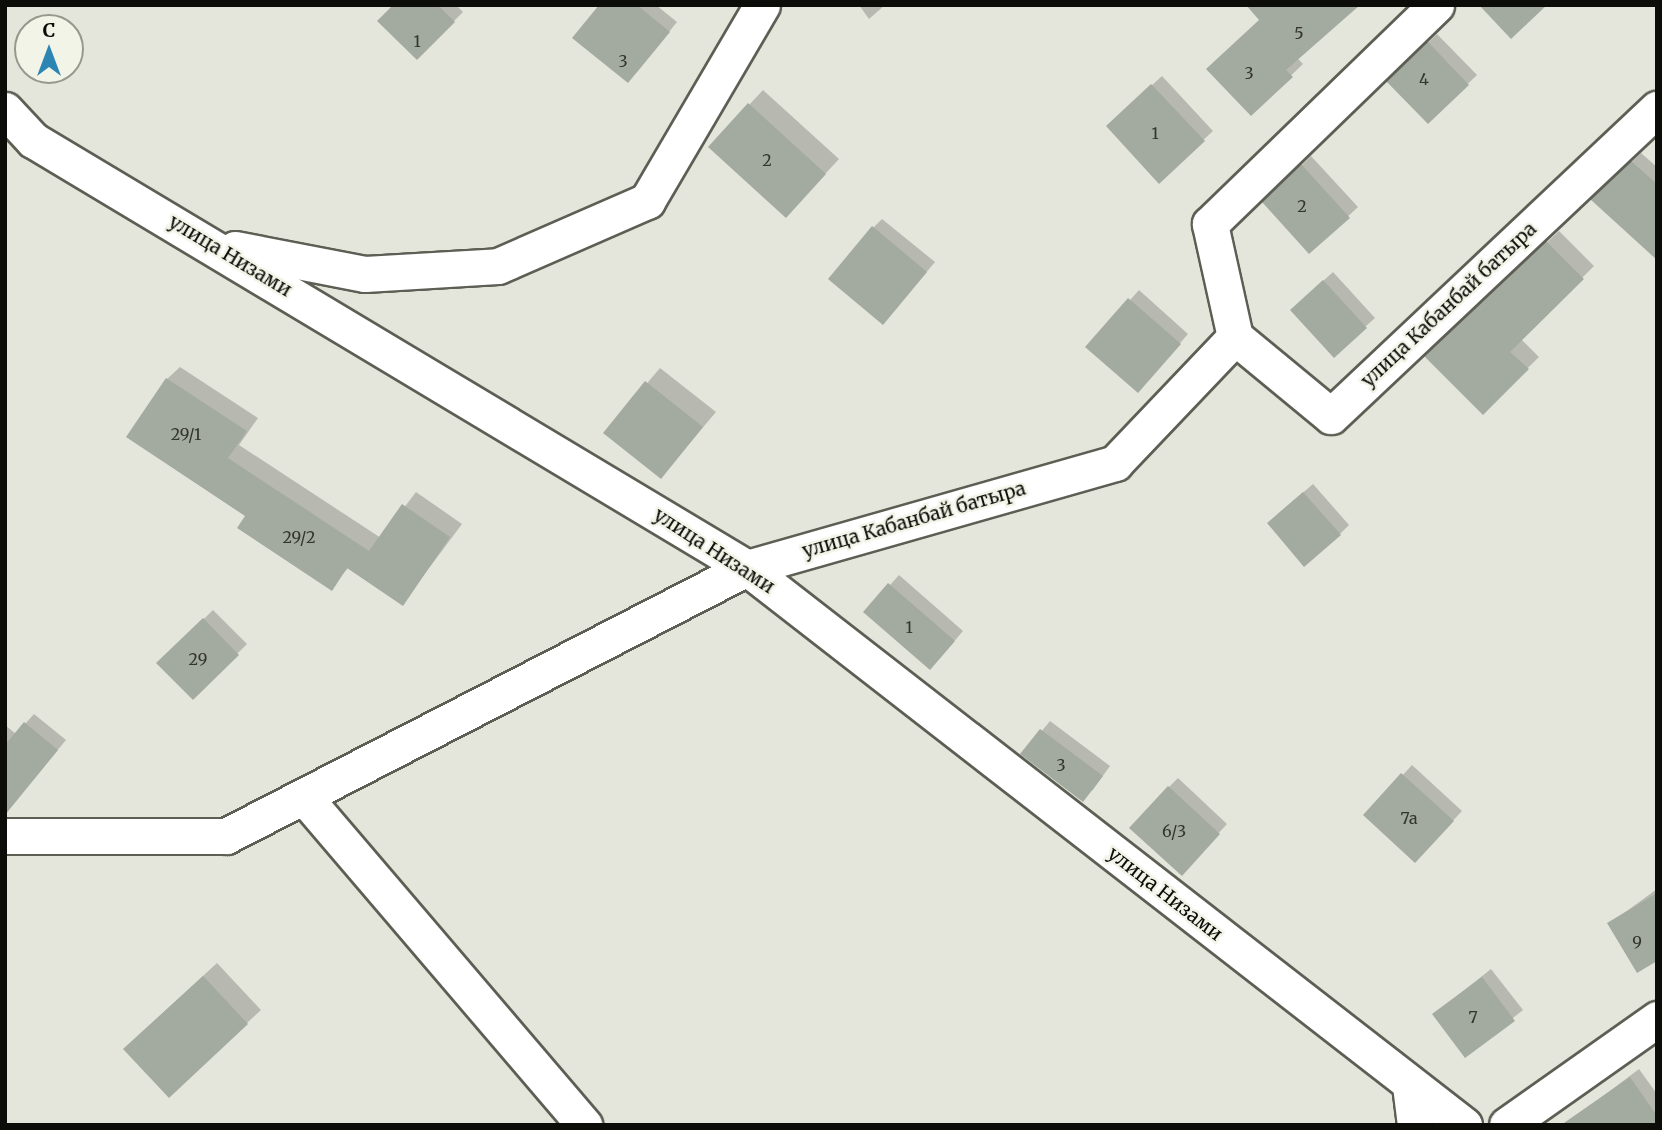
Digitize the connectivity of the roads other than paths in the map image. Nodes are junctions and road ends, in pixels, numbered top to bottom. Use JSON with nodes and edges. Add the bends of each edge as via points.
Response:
{"nodes":[{"id":1,"x":762,"y":5,"type":"edge"},
{"id":2,"x":1436,"y":5,"type":"edge"},
{"id":3,"x":1657,"y":109,"type":"edge"},
{"id":4,"x":5,"y":110,"type":"edge"},
{"id":5,"x":214,"y":245,"type":"junction"},
{"id":6,"x":1235,"y":337,"type":"junction"},
{"id":7,"x":747,"y":568,"type":"junction"},
{"id":8,"x":305,"y":798,"type":"junction"},
{"id":9,"x":5,"y":836,"type":"edge"},
{"id":10,"x":1657,"y":1019,"type":"edge"},
{"id":11,"x":1410,"y":1085,"type":"junction"},
{"id":12,"x":584,"y":1125,"type":"edge"},
{"id":13,"x":1415,"y":1125,"type":"edge"},
{"id":14,"x":1464,"y":1125,"type":"edge"},
{"id":15,"x":1507,"y":1125,"type":"edge"}],
"edges":[{"from":1,"to":5,"type":"street","via":[[647,201],[498,266],[365,274]]},
{"from":2,"to":6,"type":"street","via":[[1210,224]]},
{"from":3,"to":6,"type":"street","name":"улица Кабанбай батыра","via":[[1331,416]]},
{"from":4,"to":5,"type":"street","name":"улица Низами","via":[[33,140]]},
{"from":5,"to":7,"type":"street","name":"улица Низами"},
{"from":6,"to":7,"type":"street","name":"улица Кабанбай батыра","via":[[1115,463]]},
{"from":7,"to":8,"type":"street","name":"улица Кабанбай батыра"},
{"from":7,"to":11,"type":"street","name":"улица Низами"},
{"from":8,"to":9,"type":"street","name":"улица Кабанбай батыра","via":[[226,836]]},
{"from":8,"to":12,"type":"street"},
{"from":10,"to":15,"type":"street"},
{"from":11,"to":13,"type":"street"},
{"from":11,"to":14,"type":"street","name":"улица Низами"}]}
